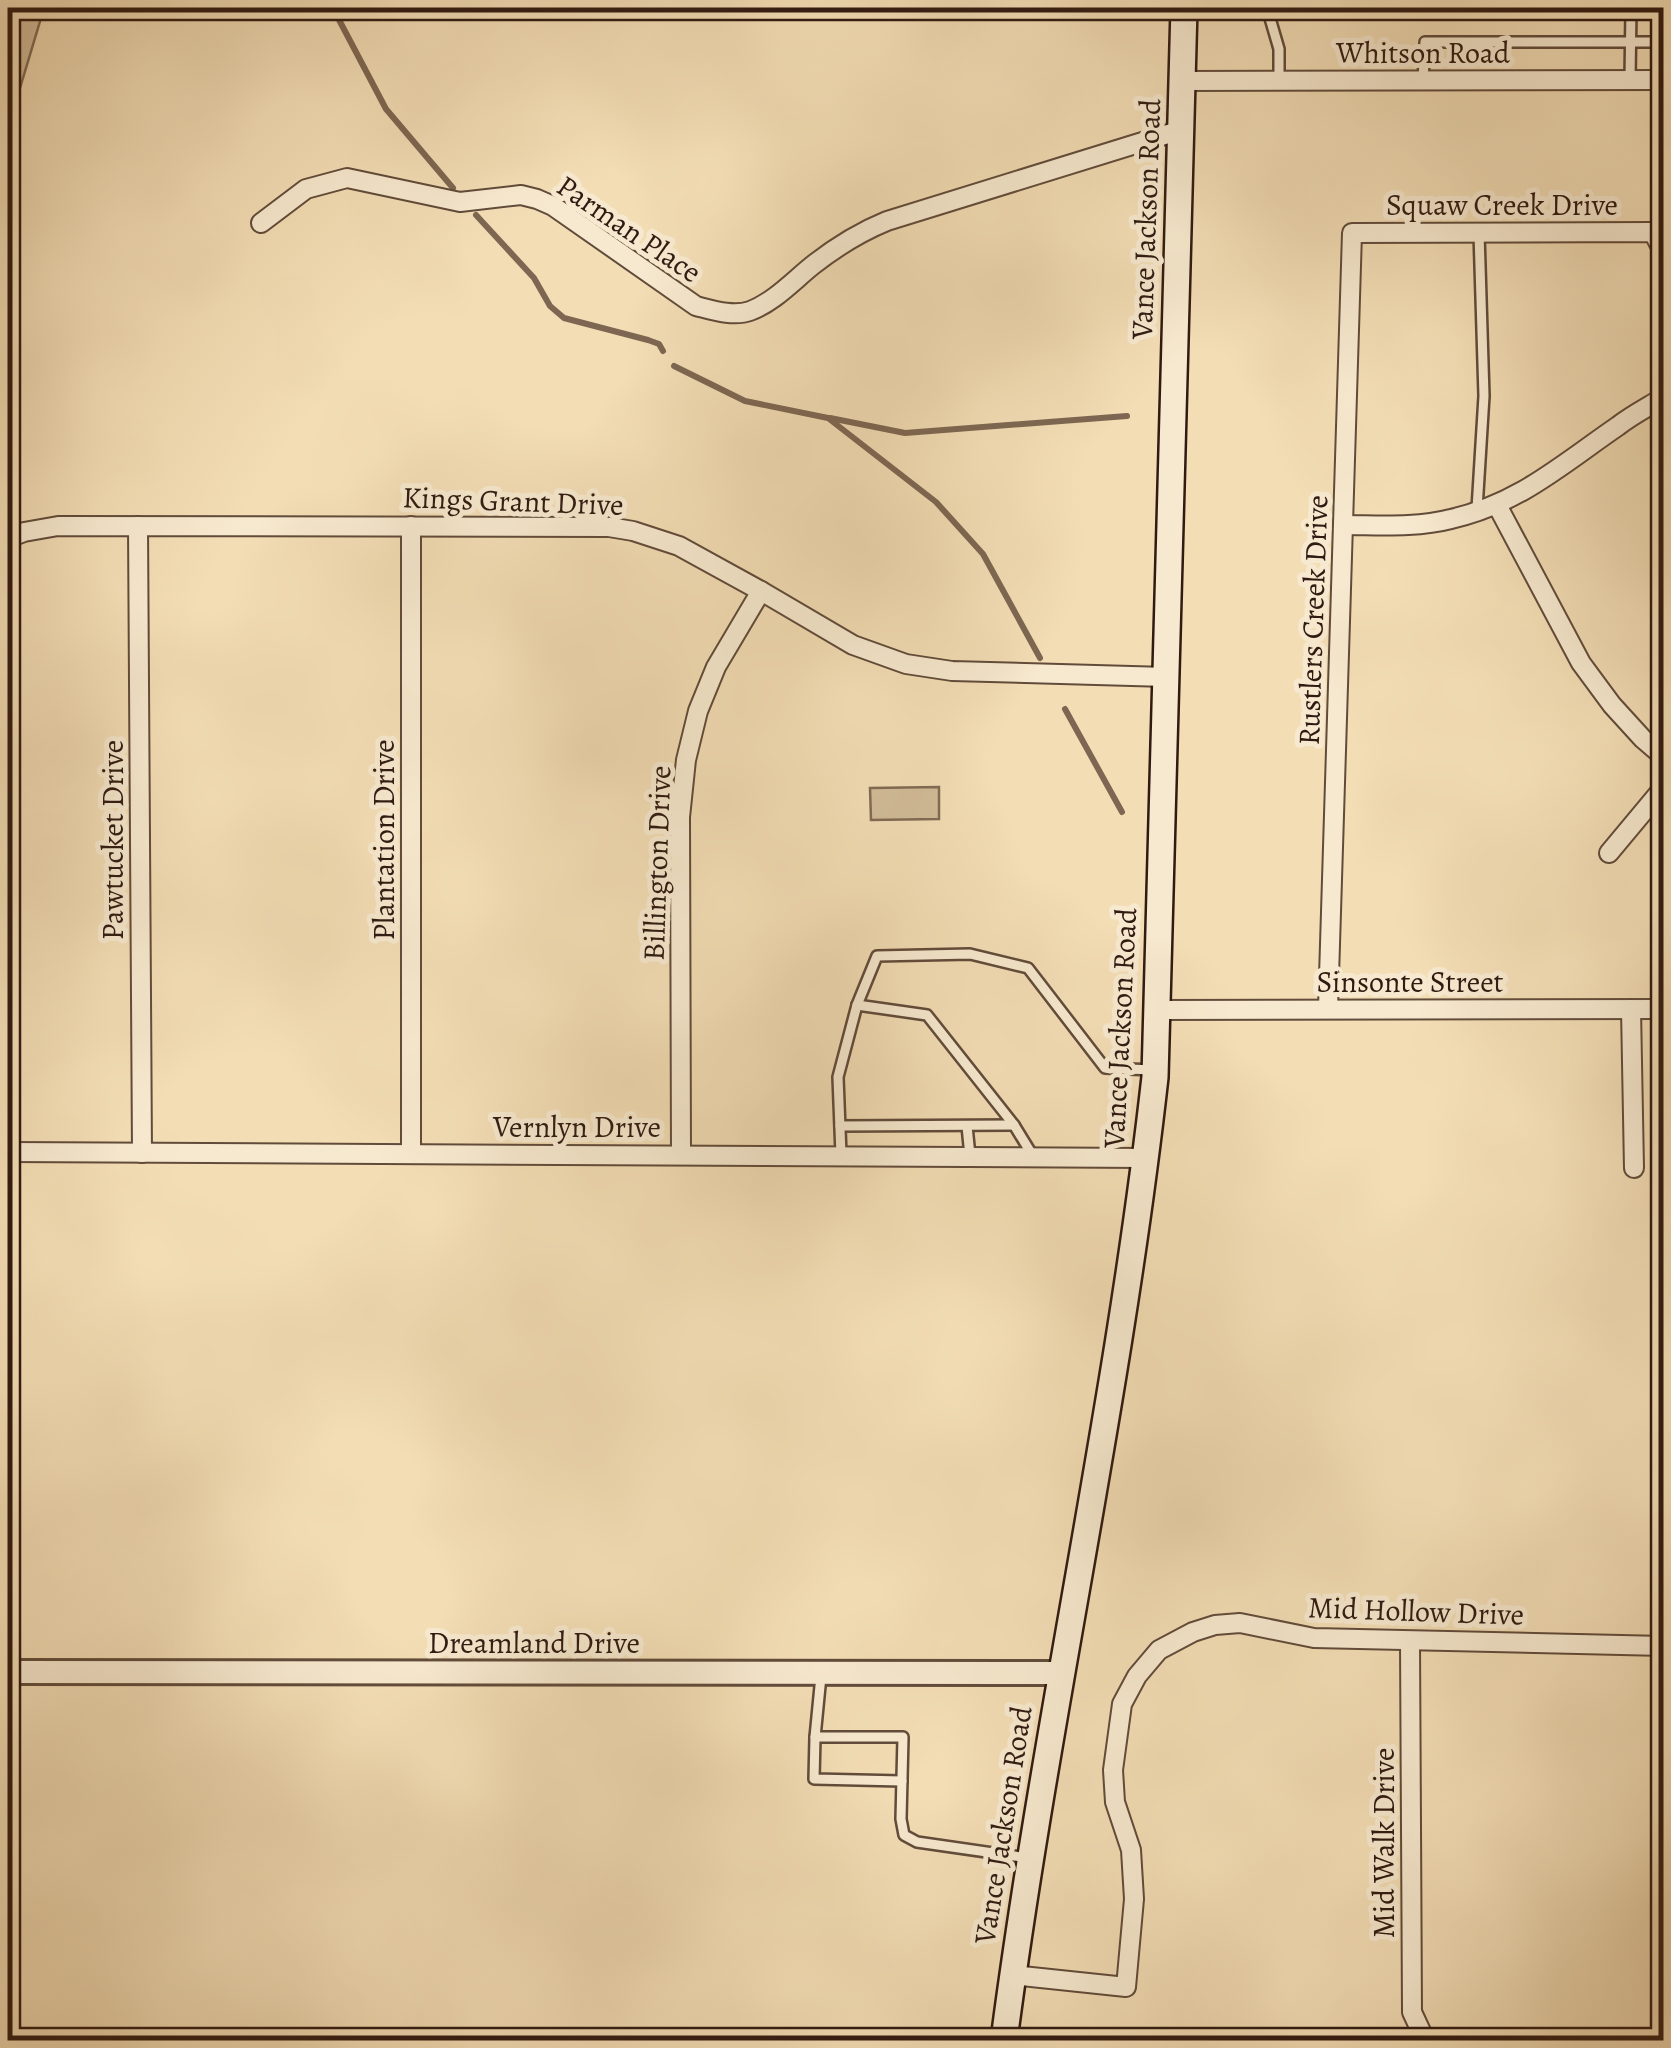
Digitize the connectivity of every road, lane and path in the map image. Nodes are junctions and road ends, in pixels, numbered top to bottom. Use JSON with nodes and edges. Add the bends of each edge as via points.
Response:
{"nodes":[{"id":1,"x":1184,"y":8,"type":"edge"},
{"id":2,"x":1267,"y":8,"type":"edge"},
{"id":3,"x":1632,"y":8,"type":"edge"},
{"id":4,"x":1631,"y":42,"type":"junction"},
{"id":5,"x":1664,"y":42,"type":"edge"},
{"id":6,"x":1423,"y":80,"type":"junction"},
{"id":7,"x":1630,"y":80,"type":"junction"},
{"id":8,"x":1664,"y":80,"type":"edge"},
{"id":9,"x":1182,"y":81,"type":"junction"},
{"id":10,"x":1279,"y":81,"type":"junction"},
{"id":11,"x":1181,"y":130,"type":"junction"},
{"id":12,"x":261,"y":223,"type":"dead end"},
{"id":13,"x":1352,"y":233,"type":"joint"},
{"id":14,"x":1480,"y":233,"type":"junction"},
{"id":15,"x":1664,"y":253,"type":"edge"},
{"id":16,"x":1664,"y":397,"type":"edge"},
{"id":17,"x":1497,"y":504,"type":"junction"},
{"id":18,"x":1477,"y":512,"type":"junction"},
{"id":19,"x":1343,"y":525,"type":"junction"},
{"id":20,"x":138,"y":526,"type":"junction"},
{"id":21,"x":411,"y":526,"type":"junction"},
{"id":22,"x":8,"y":538,"type":"edge"},
{"id":23,"x":761,"y":591,"type":"junction"},
{"id":24,"x":1166,"y":677,"type":"junction"},
{"id":25,"x":1664,"y":758,"type":"edge"},
{"id":26,"x":1664,"y":786,"type":"edge"},
{"id":27,"x":1609,"y":853,"type":"dead end"},
{"id":28,"x":858,"y":1005,"type":"junction"},
{"id":29,"x":1328,"y":1009,"type":"junction"},
{"id":30,"x":1631,"y":1009,"type":"junction"},
{"id":31,"x":1664,"y":1009,"type":"edge"},
{"id":32,"x":1157,"y":1010,"type":"junction"},
{"id":33,"x":1155,"y":1070,"type":"junction"},
{"id":34,"x":1014,"y":1125,"type":"junction"},
{"id":35,"x":840,"y":1126,"type":"junction"},
{"id":36,"x":967,"y":1126,"type":"junction"},
{"id":37,"x":8,"y":1152,"type":"edge"},
{"id":38,"x":142,"y":1153,"type":"junction"},
{"id":39,"x":411,"y":1154,"type":"junction"},
{"id":40,"x":681,"y":1155,"type":"junction"},
{"id":41,"x":841,"y":1155,"type":"junction"},
{"id":42,"x":970,"y":1156,"type":"junction"},
{"id":43,"x":1033,"y":1156,"type":"junction"},
{"id":44,"x":1146,"y":1158,"type":"junction"},
{"id":45,"x":1634,"y":1168,"type":"dead end"},
{"id":46,"x":1410,"y":1642,"type":"junction"},
{"id":47,"x":1664,"y":1646,"type":"edge"},
{"id":48,"x":8,"y":1672,"type":"edge"},
{"id":49,"x":821,"y":1672,"type":"junction"},
{"id":50,"x":1061,"y":1672,"type":"junction"},
{"id":51,"x":815,"y":1737,"type":"junction"},
{"id":52,"x":902,"y":1781,"type":"junction"},
{"id":53,"x":1031,"y":1858,"type":"junction"},
{"id":54,"x":1012,"y":1975,"type":"junction"},
{"id":55,"x":1004,"y":2040,"type":"edge"},
{"id":56,"x":1425,"y":2040,"type":"edge"}],
"edges":[{"from":1,"to":9,"type":"main road","name":"Vance Jackson Road"},
{"from":2,"to":10,"type":"lane","via":[[1279,49]]},
{"from":3,"to":4,"type":"lane"},
{"from":4,"to":5,"type":"lane"},
{"from":4,"to":6,"type":"lane","via":[[1424,42]]},
{"from":4,"to":7,"type":"lane"},
{"from":6,"to":7,"type":"street","name":"Whitson Road"},
{"from":6,"to":10,"type":"street","name":"Whitson Road"},
{"from":7,"to":8,"type":"street","name":"Whitson Road"},
{"from":9,"to":10,"type":"street","name":"Whitson Road"},
{"from":9,"to":11,"type":"main road","name":"Vance Jackson Road"},
{"from":11,"to":12,"type":"street","name":"Parman Place","via":[[887,221],[746,312],[696,306],[553,206],[520,195],[460,202],[348,178],[306,189]]},
{"from":11,"to":24,"type":"main road","name":"Vance Jackson Road"},
{"from":13,"to":14,"type":"street","name":"Squaw Creek Drive"},
{"from":13,"to":19,"type":"street","name":"Rustlers Creek Drive"},
{"from":14,"to":15,"type":"street","name":"Squaw Creek Drive","via":[[1652,232]]},
{"from":14,"to":18,"type":"lane","via":[[1484,396]]},
{"from":16,"to":17,"type":"street"},
{"from":17,"to":18,"type":"street"},
{"from":17,"to":25,"type":"street","via":[[1582,663]]},
{"from":18,"to":19,"type":"street","via":[[1418,525]]},
{"from":19,"to":29,"type":"street","name":"Rustlers Creek Drive"},
{"from":20,"to":21,"type":"street","name":"Kings Grant Drive"},
{"from":20,"to":22,"type":"street","name":"Kings Grant Drive","via":[[58,526]]},
{"from":20,"to":38,"type":"street","name":"Pawtucket Drive"},
{"from":21,"to":23,"type":"street","name":"Kings Grant Drive","via":[[632,531],[679,546]]},
{"from":21,"to":39,"type":"street","name":"Plantation Drive"},
{"from":23,"to":24,"type":"street","name":"Kings Grant Drive","via":[[853,646],[906,664]]},
{"from":23,"to":40,"type":"street","name":"Billington Drive","via":[[716,667],[686,760],[680,816]]},
{"from":24,"to":32,"type":"main road","name":"Vance Jackson Road"},
{"from":26,"to":27,"type":"street"},
{"from":28,"to":33,"type":"lane","via":[[877,956],[970,954],[1028,968],[1105,1068]]},
{"from":28,"to":34,"type":"lane","via":[[927,1016]]},
{"from":28,"to":35,"type":"lane","via":[[838,1077]]},
{"from":29,"to":30,"type":"street","name":"Sinsonte Street"},
{"from":29,"to":32,"type":"street","name":"Sinsonte Street"},
{"from":30,"to":31,"type":"street","name":"Sinsonte Street"},
{"from":30,"to":45,"type":"street"},
{"from":32,"to":33,"type":"main road","name":"Vance Jackson Road"},
{"from":33,"to":44,"type":"main road","name":"Vance Jackson Road"},
{"from":34,"to":36,"type":"lane"},
{"from":34,"to":43,"type":"lane"},
{"from":35,"to":36,"type":"lane"},
{"from":35,"to":41,"type":"lane"},
{"from":36,"to":42,"type":"lane"},
{"from":37,"to":38,"type":"street","name":"Vernlyn Drive"},
{"from":38,"to":39,"type":"street","name":"Vernlyn Drive"},
{"from":39,"to":40,"type":"street","name":"Vernlyn Drive"},
{"from":40,"to":41,"type":"street","name":"Vernlyn Drive"},
{"from":41,"to":42,"type":"street","name":"Vernlyn Drive"},
{"from":42,"to":43,"type":"street","name":"Vernlyn Drive"},
{"from":43,"to":44,"type":"street","name":"Vernlyn Drive"},
{"from":44,"to":50,"type":"main road","name":"Vance Jackson Road"},
{"from":46,"to":47,"type":"street","name":"Mid Hollow Drive"},
{"from":46,"to":54,"type":"street","name":"Mid Hollow Drive","via":[[1314,1638],[1240,1623],[1193,1632],[1158,1650],[1122,1704],[1112,1770],[1134,1899],[1126,1987]]},
{"from":46,"to":56,"type":"street","name":"Mid Walk Drive","via":[[1412,2012]]},
{"from":48,"to":49,"type":"street","name":"Dreamland Drive"},
{"from":49,"to":50,"type":"street","name":"Dreamland Drive"},
{"from":49,"to":51,"type":"lane"},
{"from":50,"to":53,"type":"main road","name":"Vance Jackson Road"},
{"from":51,"to":52,"type":"lane","via":[[814,1778]]},
{"from":51,"to":52,"type":"lane","via":[[903,1737]]},
{"from":52,"to":53,"type":"lane","via":[[904,1835]]},
{"from":53,"to":54,"type":"main road","name":"Vance Jackson Road"},
{"from":54,"to":55,"type":"main road","name":"Vance Jackson Road"}]}
